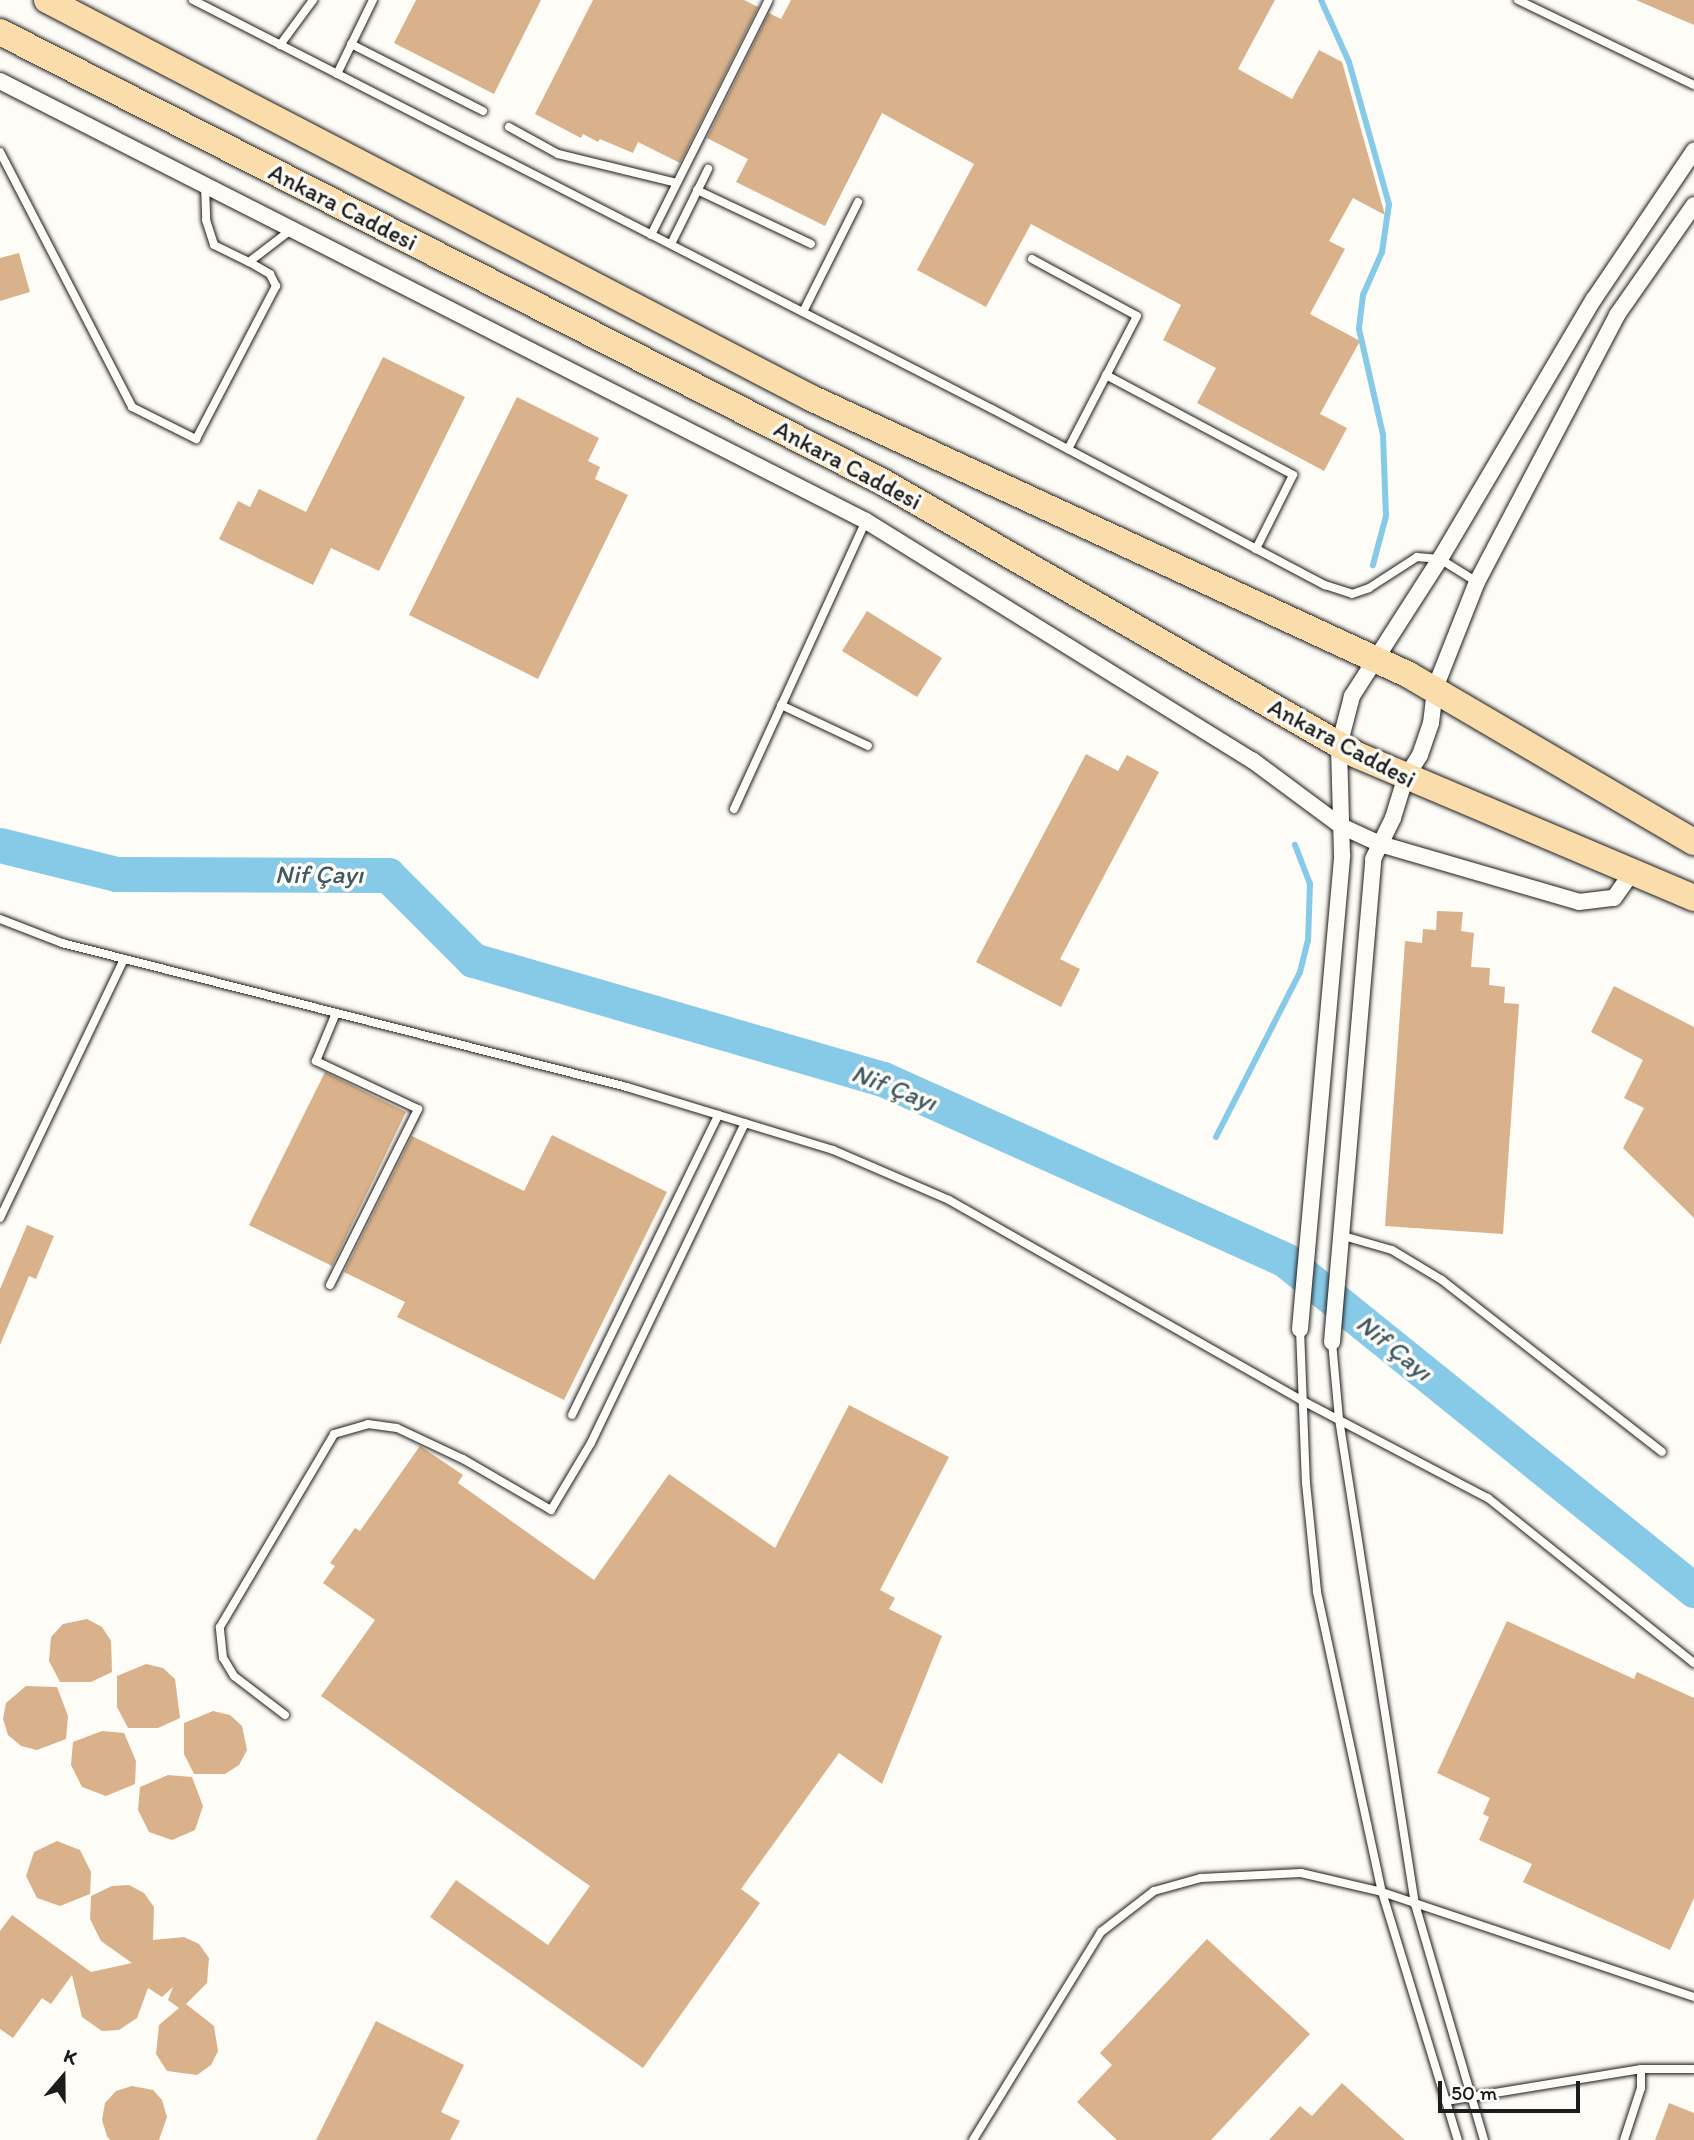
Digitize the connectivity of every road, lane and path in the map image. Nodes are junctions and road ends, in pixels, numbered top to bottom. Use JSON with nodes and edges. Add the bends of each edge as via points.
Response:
{"nodes":[{"id":1,"x":47,"y":0,"type":"edge"},
{"id":2,"x":192,"y":0,"type":"edge"},
{"id":3,"x":313,"y":0,"type":"edge"},
{"id":4,"x":373,"y":0,"type":"edge"},
{"id":5,"x":1518,"y":0,"type":"edge"},
{"id":6,"x":768,"y":1,"type":"edge"},
{"id":7,"x":0,"y":32,"type":"edge"},
{"id":8,"x":351,"y":44,"type":"junction"},
{"id":9,"x":281,"y":45,"type":"junction"},
{"id":10,"x":337,"y":74,"type":"junction"},
{"id":11,"x":0,"y":81,"type":"edge"},
{"id":12,"x":1694,"y":85,"type":"edge"},
{"id":13,"x":483,"y":111,"type":"dead end"},
{"id":14,"x":509,"y":127,"type":"dead end"},
{"id":15,"x":1694,"y":151,"type":"edge"},
{"id":16,"x":0,"y":152,"type":"edge"},
{"id":17,"x":708,"y":169,"type":"dead end"},
{"id":18,"x":677,"y":183,"type":"junction"},
{"id":19,"x":205,"y":185,"type":"junction"},
{"id":20,"x":697,"y":190,"type":"junction"},
{"id":21,"x":859,"y":202,"type":"dead end"},
{"id":22,"x":1694,"y":205,"type":"edge"},
{"id":23,"x":292,"y":229,"type":"junction"},
{"id":24,"x":651,"y":235,"type":"junction"},
{"id":25,"x":671,"y":244,"type":"junction"},
{"id":26,"x":811,"y":244,"type":"dead end"},
{"id":27,"x":1032,"y":259,"type":"dead end"},
{"id":28,"x":249,"y":262,"type":"junction"},
{"id":29,"x":803,"y":312,"type":"junction"},
{"id":30,"x":1106,"y":375,"type":"junction"},
{"id":31,"x":1069,"y":449,"type":"junction"},
{"id":32,"x":866,"y":521,"type":"junction"},
{"id":33,"x":1256,"y":549,"type":"junction"},
{"id":34,"x":1440,"y":559,"type":"junction"},
{"id":35,"x":1478,"y":582,"type":"junction"},
{"id":36,"x":1375,"y":658,"type":"junction"},
{"id":37,"x":1435,"y":688,"type":"junction"},
{"id":38,"x":781,"y":705,"type":"junction"},
{"id":39,"x":868,"y":746,"type":"dead end"},
{"id":40,"x":1339,"y":746,"type":"junction"},
{"id":41,"x":1405,"y":779,"type":"junction"},
{"id":42,"x":734,"y":809,"type":"dead end"},
{"id":43,"x":1342,"y":826,"type":"junction"},
{"id":44,"x":1694,"y":842,"type":"edge"},
{"id":45,"x":1381,"y":844,"type":"junction"},
{"id":46,"x":1632,"y":872,"type":"junction"},
{"id":47,"x":1694,"y":898,"type":"edge"},
{"id":48,"x":0,"y":919,"type":"edge"},
{"id":49,"x":124,"y":959,"type":"junction"},
{"id":50,"x":336,"y":1013,"type":"junction"},
{"id":51,"x":718,"y":1115,"type":"junction"},
{"id":52,"x":745,"y":1123,"type":"junction"},
{"id":53,"x":0,"y":1218,"type":"edge"},
{"id":54,"x":1309,"y":1232,"type":"junction"},
{"id":55,"x":1340,"y":1235,"type":"junction"},
{"id":56,"x":330,"y":1285,"type":"dead end"},
{"id":57,"x":1300,"y":1329,"type":"joint"},
{"id":58,"x":1332,"y":1342,"type":"joint"},
{"id":59,"x":1301,"y":1400,"type":"junction"},
{"id":60,"x":572,"y":1415,"type":"dead end"},
{"id":61,"x":1339,"y":1419,"type":"junction"},
{"id":62,"x":1662,"y":1452,"type":"dead end"},
{"id":63,"x":1694,"y":1664,"type":"edge"},
{"id":64,"x":285,"y":1715,"type":"dead end"},
{"id":65,"x":1382,"y":1892,"type":"junction"},
{"id":66,"x":1415,"y":1904,"type":"junction"},
{"id":67,"x":1694,"y":1997,"type":"edge"},
{"id":68,"x":1641,"y":2069,"type":"junction"},
{"id":69,"x":1694,"y":2069,"type":"edge"},
{"id":70,"x":1472,"y":2097,"type":"junction"},
{"id":71,"x":1446,"y":2101,"type":"junction"},
{"id":72,"x":973,"y":2140,"type":"edge"},
{"id":73,"x":1458,"y":2140,"type":"edge"},
{"id":74,"x":1484,"y":2140,"type":"edge"},
{"id":75,"x":1624,"y":2140,"type":"edge"}],
"edges":[{"from":1,"to":36,"type":"highway","name":"Ankara Caddesi","via":[[811,398]]},
{"from":2,"to":9,"type":"lane"},
{"from":3,"to":9,"type":"lane"},
{"from":4,"to":8,"type":"lane"},
{"from":5,"to":12,"type":"lane"},
{"from":6,"to":18,"type":"lane"},
{"from":7,"to":40,"type":"highway","name":"Ankara Caddesi","via":[[881,481]]},
{"from":8,"to":10,"type":"lane"},
{"from":8,"to":13,"type":"lane"},
{"from":9,"to":10,"type":"lane"},
{"from":10,"to":24,"type":"lane"},
{"from":11,"to":19,"type":"street"},
{"from":14,"to":18,"type":"lane","via":[[558,154]]},
{"from":15,"to":34,"type":"street","via":[[1594,299]]},
{"from":16,"to":28,"type":"lane","via":[[132,407],[197,439],[276,286],[270,274]]},
{"from":17,"to":20,"type":"lane"},
{"from":18,"to":24,"type":"lane"},
{"from":19,"to":23,"type":"street"},
{"from":19,"to":28,"type":"lane","via":[[206,220],[214,245]]},
{"from":20,"to":25,"type":"lane"},
{"from":20,"to":26,"type":"lane"},
{"from":21,"to":29,"type":"lane"},
{"from":22,"to":35,"type":"street","via":[[1617,316]]},
{"from":23,"to":28,"type":"lane"},
{"from":23,"to":32,"type":"street"},
{"from":24,"to":25,"type":"lane"},
{"from":25,"to":29,"type":"lane"},
{"from":27,"to":30,"type":"lane","via":[[1137,316]]},
{"from":29,"to":31,"type":"lane"},
{"from":30,"to":31,"type":"lane"},
{"from":30,"to":33,"type":"lane","via":[[1293,475]]},
{"from":31,"to":33,"type":"lane"},
{"from":32,"to":38,"type":"lane"},
{"from":32,"to":43,"type":"street","via":[[1252,760]]},
{"from":33,"to":34,"type":"lane","via":[[1352,594],[1417,557]]},
{"from":34,"to":35,"type":"lane"},
{"from":34,"to":36,"type":"street"},
{"from":35,"to":37,"type":"street"},
{"from":36,"to":37,"type":"highway","name":"Ankara Caddesi"},
{"from":36,"to":40,"type":"street","via":[[1352,696]]},
{"from":37,"to":41,"type":"street","via":[[1431,723]]},
{"from":37,"to":44,"type":"highway","name":"Ankara Caddesi"},
{"from":38,"to":39,"type":"lane"},
{"from":38,"to":42,"type":"lane"},
{"from":40,"to":41,"type":"highway","name":"Ankara Caddesi"},
{"from":40,"to":43,"type":"street"},
{"from":41,"to":45,"type":"street"},
{"from":41,"to":46,"type":"highway","name":"Ankara Caddesi"},
{"from":43,"to":45,"type":"street"},
{"from":43,"to":54,"type":"street"},
{"from":45,"to":46,"type":"street","via":[[1579,902],[1614,898]]},
{"from":45,"to":55,"type":"street","via":[[1373,859]]},
{"from":46,"to":47,"type":"highway","name":"Ankara Caddesi"},
{"from":48,"to":49,"type":"lane","via":[[62,943]]},
{"from":49,"to":50,"type":"lane"},
{"from":49,"to":53,"type":"lane"},
{"from":50,"to":51,"type":"lane"},
{"from":50,"to":56,"type":"lane","via":[[316,1061],[418,1109]]},
{"from":51,"to":52,"type":"lane"},
{"from":51,"to":60,"type":"lane"},
{"from":52,"to":59,"type":"lane","via":[[833,1150],[949,1200]]},
{"from":52,"to":64,"type":"lane","via":[[592,1443],[551,1510],[463,1458],[397,1428],[368,1424],[334,1434],[220,1627],[223,1658],[234,1676]]},
{"from":54,"to":55,"type":"street"},
{"from":54,"to":57,"type":"street"},
{"from":55,"to":58,"type":"street"},
{"from":55,"to":62,"type":"lane","via":[[1392,1250],[1442,1280]]},
{"from":57,"to":59,"type":"lane"},
{"from":58,"to":61,"type":"lane"},
{"from":59,"to":61,"type":"lane"},
{"from":59,"to":65,"type":"lane","via":[[1317,1591]]},
{"from":61,"to":63,"type":"lane","via":[[1488,1498]]},
{"from":61,"to":66,"type":"lane"},
{"from":65,"to":66,"type":"lane"},
{"from":65,"to":71,"type":"lane"},
{"from":65,"to":72,"type":"lane","via":[[1301,1873],[1201,1878],[1154,1891],[1101,1932]]},
{"from":66,"to":67,"type":"lane"},
{"from":66,"to":70,"type":"lane"},
{"from":68,"to":69,"type":"lane"},
{"from":68,"to":70,"type":"lane"},
{"from":68,"to":75,"type":"lane","via":[[1641,2088]]},
{"from":70,"to":71,"type":"lane"},
{"from":70,"to":74,"type":"lane"},
{"from":71,"to":73,"type":"lane"}]}
